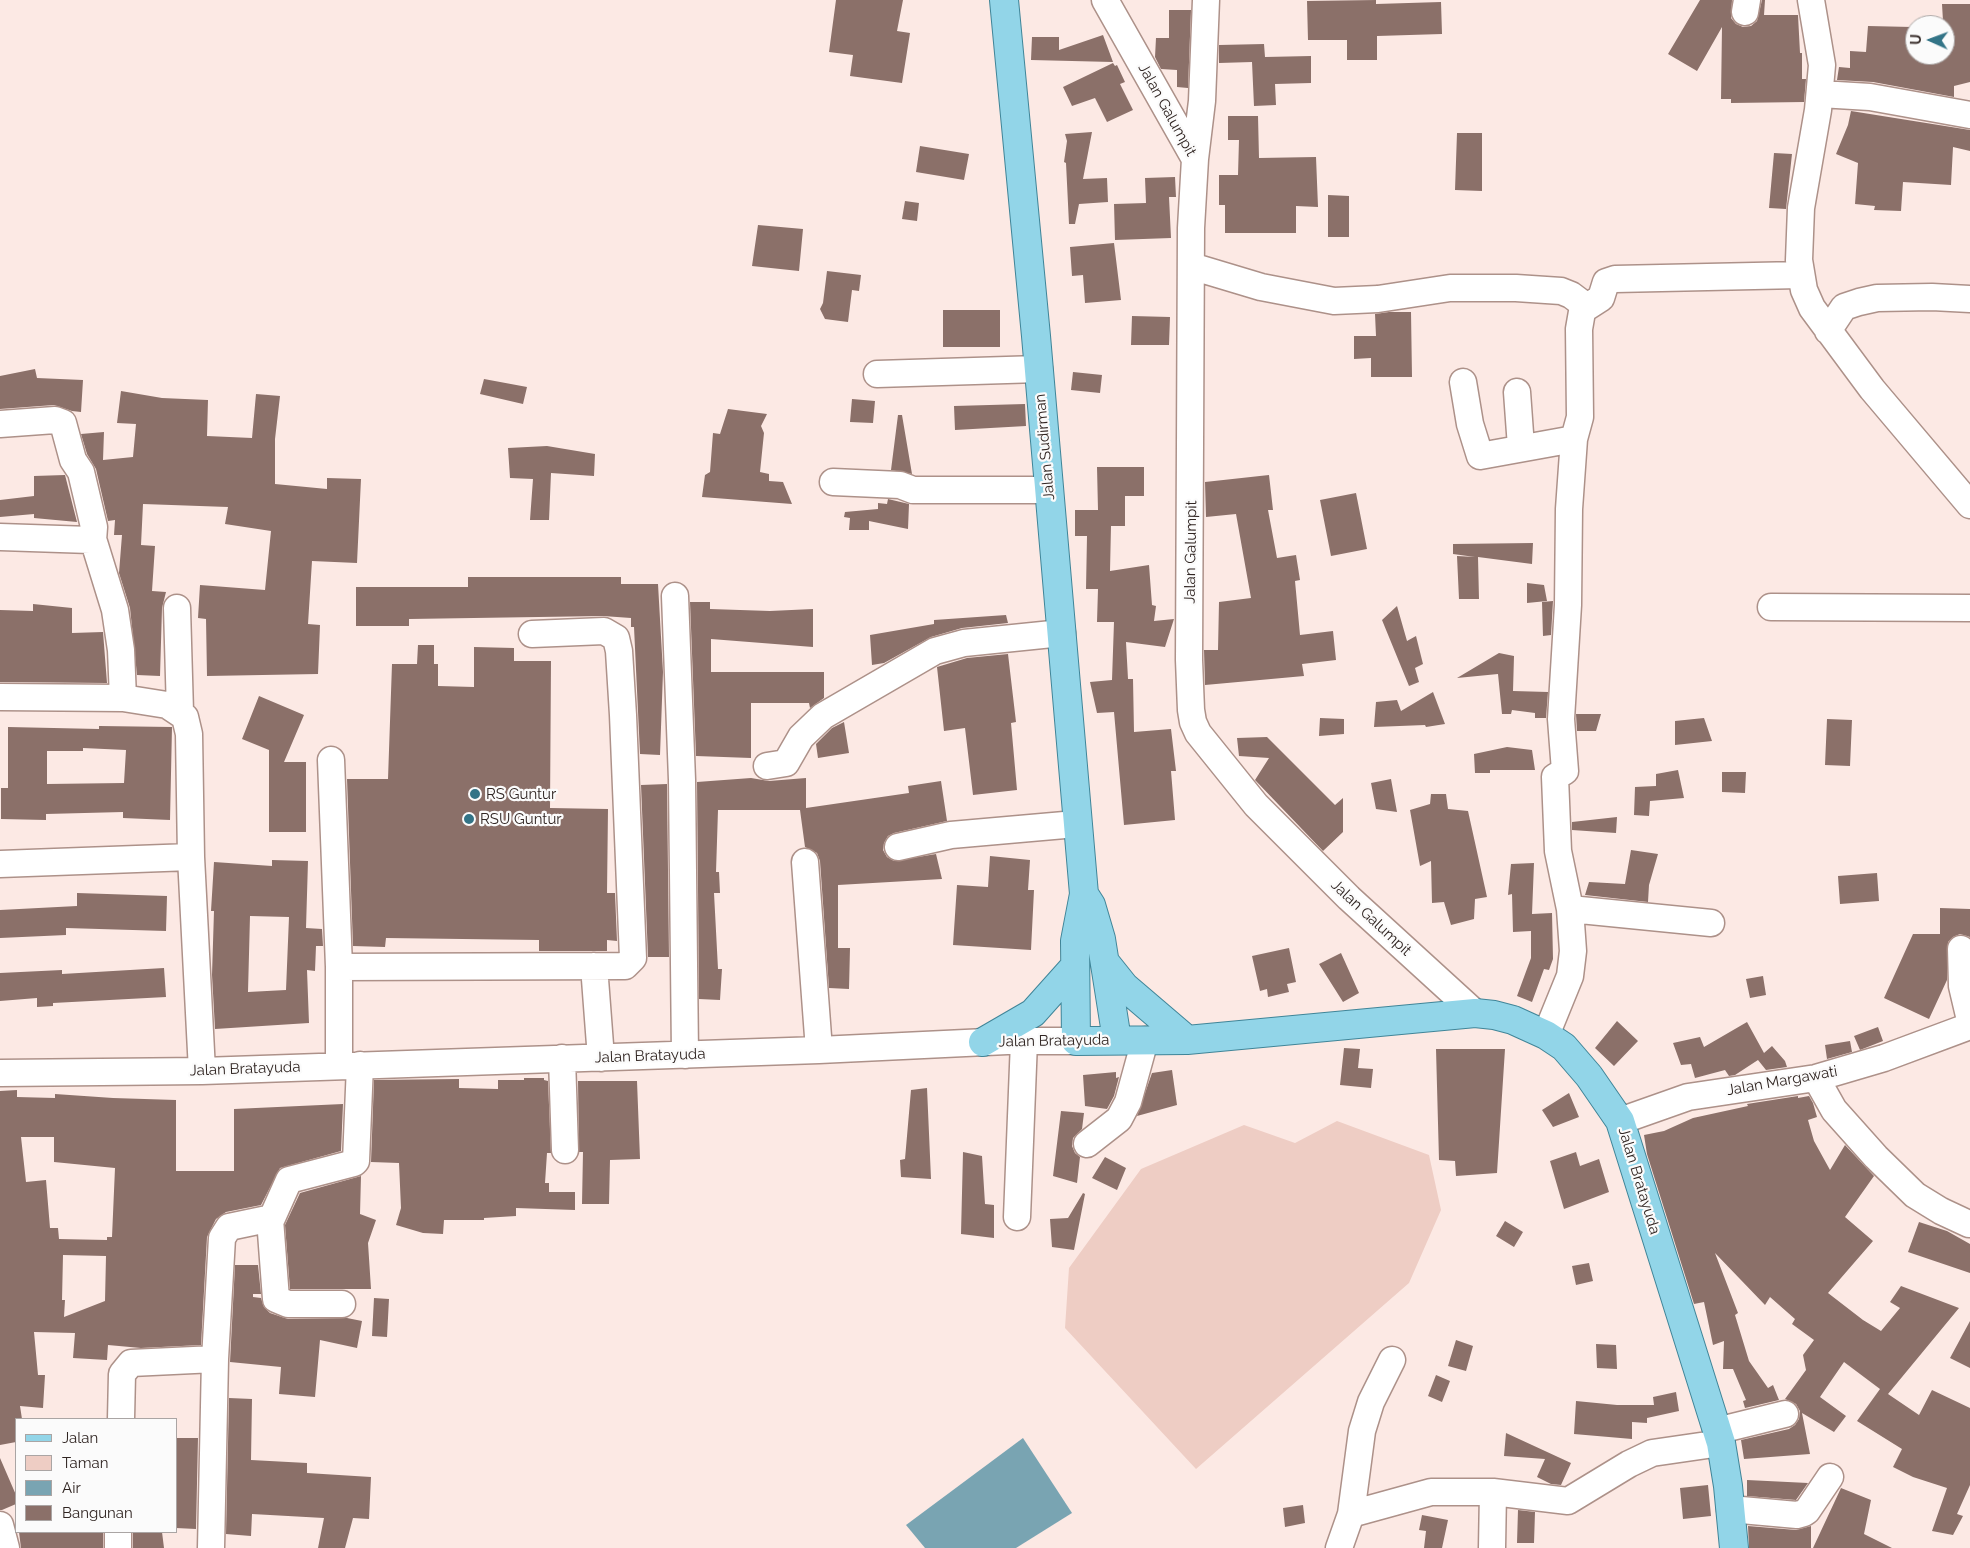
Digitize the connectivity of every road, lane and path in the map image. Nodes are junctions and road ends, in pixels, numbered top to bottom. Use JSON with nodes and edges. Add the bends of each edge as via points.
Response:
{"nodes":[{"id":1,"x":1004,"y":0,"type":"edge"},
{"id":2,"x":1105,"y":0,"type":"edge"},
{"id":3,"x":1206,"y":0,"type":"edge"},
{"id":4,"x":1811,"y":0,"type":"edge"},
{"id":5,"x":1829,"y":95,"type":"junction"},
{"id":6,"x":1970,"y":115,"type":"edge"},
{"id":7,"x":1195,"y":159,"type":"junction"},
{"id":8,"x":1191,"y":266,"type":"junction"},
{"id":9,"x":1800,"y":275,"type":"junction"},
{"id":10,"x":1970,"y":298,"type":"edge"},
{"id":11,"x":1583,"y":306,"type":"junction"},
{"id":12,"x":1833,"y":323,"type":"junction"},
{"id":13,"x":1039,"y":368,"type":"junction"},
{"id":14,"x":877,"y":374,"type":"dead end"},
{"id":15,"x":1463,"y":382,"type":"dead end"},
{"id":16,"x":1517,"y":392,"type":"dead end"},
{"id":17,"x":0,"y":424,"type":"edge"},
{"id":18,"x":1574,"y":439,"type":"junction"},
{"id":19,"x":1521,"y":447,"type":"junction"},
{"id":20,"x":833,"y":482,"type":"dead end"},
{"id":21,"x":1049,"y":490,"type":"junction"},
{"id":22,"x":1970,"y":505,"type":"edge"},
{"id":23,"x":0,"y":537,"type":"edge"},
{"id":24,"x":93,"y":541,"type":"junction"},
{"id":25,"x":675,"y":596,"type":"dead end"},
{"id":26,"x":1771,"y":607,"type":"dead end"},
{"id":27,"x":176,"y":608,"type":"dead end"},
{"id":28,"x":1970,"y":608,"type":"edge"},
{"id":29,"x":1062,"y":633,"type":"junction"},
{"id":30,"x":532,"y":634,"type":"dead end"},
{"id":31,"x":0,"y":697,"type":"edge"},
{"id":32,"x":123,"y":698,"type":"junction"},
{"id":33,"x":180,"y":712,"type":"junction"},
{"id":34,"x":331,"y":760,"type":"dead end"},
{"id":35,"x":767,"y":766,"type":"dead end"},
{"id":36,"x":1076,"y":824,"type":"junction"},
{"id":37,"x":898,"y":847,"type":"dead end"},
{"id":38,"x":191,"y":857,"type":"junction"},
{"id":39,"x":805,"y":862,"type":"dead end"},
{"id":40,"x":0,"y":864,"type":"edge"},
{"id":41,"x":1084,"y":894,"type":"junction"},
{"id":42,"x":1570,"y":909,"type":"junction"},
{"id":43,"x":1711,"y":923,"type":"dead end"},
{"id":44,"x":1961,"y":949,"type":"dead end"},
{"id":45,"x":1104,"y":960,"type":"junction"},
{"id":46,"x":594,"y":966,"type":"junction"},
{"id":47,"x":1075,"y":966,"type":"junction"},
{"id":48,"x":339,"y":967,"type":"junction"},
{"id":49,"x":1474,"y":1014,"type":"junction"},
{"id":50,"x":1970,"y":1020,"type":"edge"},
{"id":51,"x":1970,"y":1026,"type":"edge"},
{"id":52,"x":1546,"y":1035,"type":"junction"},
{"id":53,"x":1117,"y":1040,"type":"junction"},
{"id":54,"x":1145,"y":1040,"type":"junction"},
{"id":55,"x":1186,"y":1040,"type":"junction"},
{"id":56,"x":1024,"y":1041,"type":"junction"},
{"id":57,"x":1076,"y":1041,"type":"junction"},
{"id":58,"x":983,"y":1042,"type":"junction"},
{"id":59,"x":819,"y":1050,"type":"junction"},
{"id":60,"x":685,"y":1055,"type":"junction"},
{"id":61,"x":562,"y":1058,"type":"junction"},
{"id":62,"x":601,"y":1058,"type":"junction"},
{"id":63,"x":350,"y":1065,"type":"junction"},
{"id":64,"x":202,"y":1071,"type":"junction"},
{"id":65,"x":0,"y":1073,"type":"edge"},
{"id":66,"x":1816,"y":1078,"type":"junction"},
{"id":67,"x":1620,"y":1121,"type":"junction"},
{"id":68,"x":1087,"y":1144,"type":"dead end"},
{"id":69,"x":565,"y":1150,"type":"dead end"},
{"id":70,"x":1017,"y":1217,"type":"dead end"},
{"id":71,"x":270,"y":1219,"type":"junction"},
{"id":72,"x":1968,"y":1224,"type":"dead end"},
{"id":73,"x":342,"y":1304,"type":"dead end"},
{"id":74,"x":215,"y":1358,"type":"junction"},
{"id":75,"x":1392,"y":1360,"type":"dead end"},
{"id":76,"x":1785,"y":1414,"type":"dead end"},
{"id":77,"x":121,"y":1418,"type":"edge"},
{"id":78,"x":1718,"y":1437,"type":"junction"},
{"id":79,"x":1830,"y":1477,"type":"dead end"},
{"id":80,"x":1493,"y":1492,"type":"junction"},
{"id":81,"x":1730,"y":1509,"type":"junction"},
{"id":82,"x":1350,"y":1514,"type":"junction"},
{"id":83,"x":0,"y":1526,"type":"edge"},
{"id":84,"x":118,"y":1533,"type":"edge"},
{"id":85,"x":6,"y":1548,"type":"edge"},
{"id":86,"x":118,"y":1548,"type":"edge"},
{"id":87,"x":211,"y":1548,"type":"edge"},
{"id":88,"x":1339,"y":1548,"type":"edge"},
{"id":89,"x":1492,"y":1548,"type":"edge"},
{"id":90,"x":1734,"y":1548,"type":"edge"}],
"edges":[{"from":1,"to":13,"type":"main road","name":"Jalan Sudirman"},
{"from":2,"to":7,"type":"street","name":"Jalan Galumpit"},
{"from":3,"to":7,"type":"street","via":[[1202,101]]},
{"from":4,"to":5,"type":"street"},
{"from":5,"to":6,"type":"street","via":[[1912,103]]},
{"from":5,"to":9,"type":"street","via":[[1800,208]]},
{"from":7,"to":8,"type":"street","name":"Jalan Galumpit"},
{"from":8,"to":11,"type":"street","via":[[1261,287],[1334,301],[1378,299],[1450,288],[1516,288],[1561,291],[1578,299]]},
{"from":8,"to":49,"type":"street","name":"Jalan Galumpit","via":[[1189,660],[1193,722],[1198,733],[1256,805],[1349,898]]},
{"from":9,"to":11,"type":"street","via":[[1615,279],[1606,282],[1601,298],[1590,307]]},
{"from":9,"to":12,"type":"street","via":[[1812,308]]},
{"from":10,"to":12,"type":"street","via":[[1877,298],[1844,307]]},
{"from":11,"to":18,"type":"street","via":[[1579,329],[1580,417]]},
{"from":12,"to":22,"type":"street","via":[[1913,440]]},
{"from":13,"to":14,"type":"street"},
{"from":13,"to":21,"type":"main road","name":"Jalan Sudirman"},
{"from":15,"to":19,"type":"street","via":[[1470,424],[1480,456]]},
{"from":16,"to":19,"type":"street"},
{"from":17,"to":24,"type":"street","via":[[55,420],[63,424],[73,460],[81,472],[94,527]]},
{"from":18,"to":19,"type":"street"},
{"from":18,"to":42,"type":"street","via":[[1561,719],[1564,771],[1555,777],[1558,851]]},
{"from":20,"to":21,"type":"street","via":[[900,485],[913,490]]},
{"from":21,"to":29,"type":"main road","name":"Jalan Sudirman"},
{"from":23,"to":24,"type":"street"},
{"from":24,"to":32,"type":"street","via":[[115,610],[122,650]]},
{"from":25,"to":60,"type":"street","via":[[682,780]]},
{"from":26,"to":28,"type":"street"},
{"from":27,"to":33,"type":"street"},
{"from":29,"to":35,"type":"street","via":[[964,643],[935,651],[823,716],[801,737],[786,763]]},
{"from":29,"to":36,"type":"main road","name":"Jalan Sudirman"},
{"from":30,"to":46,"type":"street","via":[[604,632],[616,638],[619,651],[634,958],[625,966]]},
{"from":31,"to":32,"type":"street"},
{"from":32,"to":33,"type":"street","via":[[167,705]]},
{"from":33,"to":38,"type":"street","via":[[188,723],[189,734]]},
{"from":34,"to":48,"type":"street"},
{"from":36,"to":37,"type":"street","via":[[951,835]]},
{"from":36,"to":41,"type":"main road","name":"Jalan Sudirman"},
{"from":38,"to":40,"type":"street"},
{"from":38,"to":64,"type":"street"},
{"from":39,"to":59,"type":"street"},
{"from":41,"to":45,"type":"main road","via":[[1095,916]]},
{"from":41,"to":47,"type":"main road","via":[[1075,941]]},
{"from":42,"to":43,"type":"street"},
{"from":42,"to":52,"type":"street","via":[[1573,951],[1570,976]]},
{"from":44,"to":50,"type":"street","via":[[1962,986]]},
{"from":45,"to":53,"type":"main road"},
{"from":45,"to":55,"type":"main road","via":[[1125,987]]},
{"from":46,"to":48,"type":"street"},
{"from":46,"to":62,"type":"street"},
{"from":47,"to":57,"type":"main road"},
{"from":47,"to":58,"type":"main road","via":[[1033,1012]]},
{"from":48,"to":63,"type":"street"},
{"from":49,"to":52,"type":"main road","name":"Jalan Bratayuda","via":[[1513,1020]]},
{"from":49,"to":55,"type":"main road","name":"Jalan Bratayuda"},
{"from":51,"to":66,"type":"street","name":"Jalan Margawati","via":[[1884,1058]]},
{"from":52,"to":67,"type":"main road","name":"Jalan Bratayuda","via":[[1577,1060]]},
{"from":53,"to":54,"type":"main road","name":"Jalan Bratayuda"},
{"from":53,"to":57,"type":"main road","name":"Jalan Bratayuda"},
{"from":54,"to":55,"type":"main road","name":"Jalan Bratayuda"},
{"from":54,"to":68,"type":"street","via":[[1128,1102],[1119,1119]]},
{"from":56,"to":57,"type":"street","name":"Jalan Bratayuda"},
{"from":56,"to":58,"type":"street","name":"Jalan Bratayuda"},
{"from":56,"to":70,"type":"street"},
{"from":58,"to":59,"type":"street","name":"Jalan Bratayuda"},
{"from":59,"to":60,"type":"street","name":"Jalan Bratayuda"},
{"from":60,"to":62,"type":"street","name":"Jalan Bratayuda"},
{"from":61,"to":62,"type":"street","name":"Jalan Bratayuda"},
{"from":61,"to":63,"type":"street","name":"Jalan Bratayuda"},
{"from":61,"to":69,"type":"street"},
{"from":63,"to":64,"type":"street","name":"Jalan Bratayuda"},
{"from":63,"to":71,"type":"street","via":[[356,1161],[289,1180]]},
{"from":64,"to":65,"type":"street","name":"Jalan Bratayuda"},
{"from":66,"to":67,"type":"street","name":"Jalan Margawati","via":[[1688,1097]]},
{"from":66,"to":72,"type":"street","via":[[1834,1110],[1915,1195]]},
{"from":67,"to":78,"type":"main road","name":"Jalan Bratayuda"},
{"from":71,"to":73,"type":"street","via":[[276,1299],[288,1304]]},
{"from":71,"to":74,"type":"street","via":[[229,1227],[224,1232]]},
{"from":74,"to":77,"type":"street","via":[[131,1363],[122,1374]]},
{"from":74,"to":87,"type":"street"},
{"from":75,"to":82,"type":"street","via":[[1371,1402],[1362,1431]]},
{"from":76,"to":78,"type":"street"},
{"from":78,"to":80,"type":"street","via":[[1652,1453],[1568,1501]]},
{"from":78,"to":81,"type":"main road","name":"Jalan Bratayuda"},
{"from":79,"to":81,"type":"street","via":[[1804,1513]]},
{"from":80,"to":82,"type":"street","via":[[1431,1492]]},
{"from":80,"to":89,"type":"street"},
{"from":81,"to":90,"type":"main road","name":"Jalan Bratayuda"},
{"from":82,"to":88,"type":"street"},
{"from":83,"to":85,"type":"street"},
{"from":84,"to":86,"type":"street"}]}
